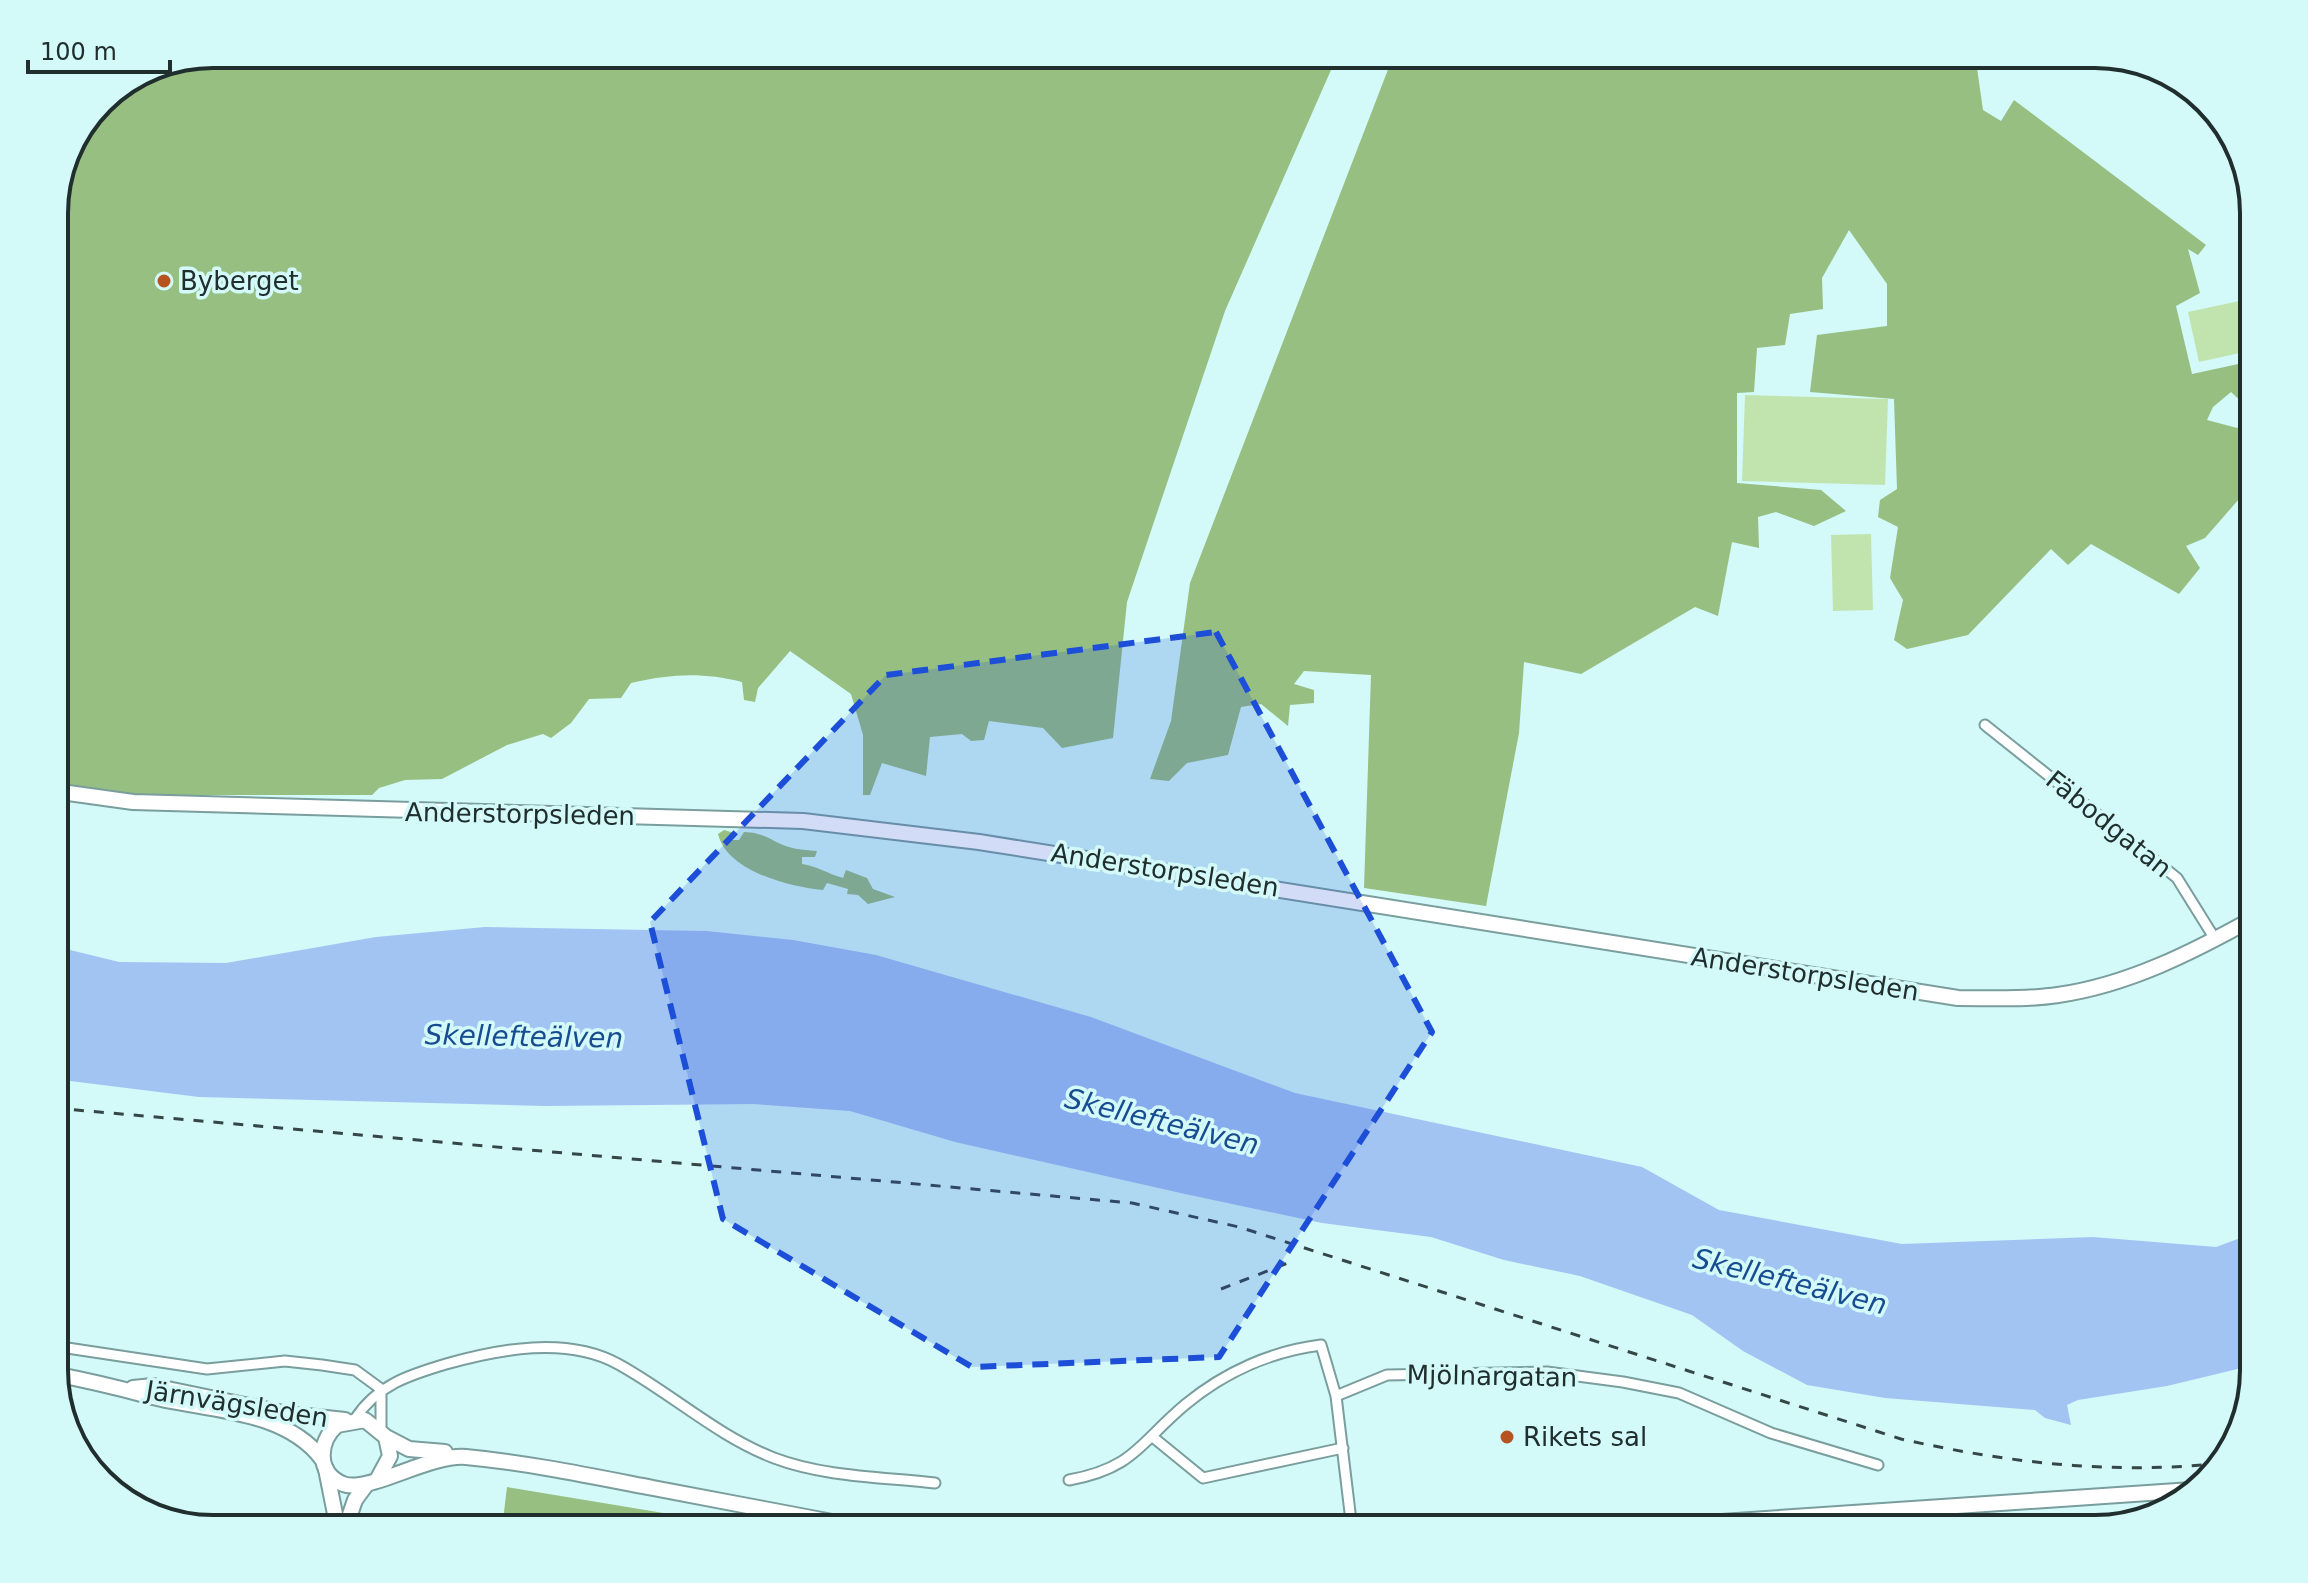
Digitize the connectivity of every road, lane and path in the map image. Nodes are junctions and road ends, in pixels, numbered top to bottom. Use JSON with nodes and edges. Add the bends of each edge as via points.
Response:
{"nodes":[{"id":1,"x":1985,"y":725,"type":"dead end"},
{"id":2,"x":68,"y":793,"type":"edge"},
{"id":3,"x":2240,"y":926,"type":"edge"},
{"id":4,"x":2215,"y":939,"type":"junction"},
{"id":5,"x":68,"y":1348,"type":"edge"},
{"id":6,"x":68,"y":1377,"type":"edge"},
{"id":7,"x":129,"y":1389,"type":"junction"},
{"id":8,"x":381,"y":1389,"type":"junction"},
{"id":9,"x":1336,"y":1396,"type":"junction"},
{"id":10,"x":350,"y":1419,"type":"junction"},
{"id":11,"x":384,"y":1433,"type":"junction"},
{"id":12,"x":1154,"y":1438,"type":"junction"},
{"id":13,"x":1343,"y":1448,"type":"junction"},
{"id":14,"x":460,"y":1456,"type":"junction"},
{"id":15,"x":324,"y":1464,"type":"junction"},
{"id":16,"x":1878,"y":1465,"type":"dead end"},
{"id":17,"x":1069,"y":1480,"type":"dead end"},
{"id":18,"x":371,"y":1482,"type":"junction"},
{"id":19,"x":935,"y":1483,"type":"dead end"},
{"id":20,"x":2176,"y":1491,"type":"edge"},
{"id":21,"x":335,"y":1515,"type":"edge"},
{"id":22,"x":350,"y":1515,"type":"edge"},
{"id":23,"x":795,"y":1515,"type":"edge"},
{"id":24,"x":1350,"y":1515,"type":"edge"},
{"id":25,"x":1824,"y":1515,"type":"edge"}],
"edges":[{"from":1,"to":4,"type":"street","name":"Fäbodgatan","via":[[2177,878]]},
{"from":2,"to":4,"type":"main road","name":"Anderstorpsleden","via":[[133,802],[803,821],[979,842],[1958,998],[2058,995],[2136,975]]},
{"from":3,"to":4,"type":"main road","name":"Anderstorpsleden"},
{"from":5,"to":8,"type":"street","via":[[207,1369],[285,1361],[322,1365],[355,1370]]},
{"from":6,"to":7,"type":"main road","name":"Järnvägsleden"},
{"from":7,"to":10,"type":"main road","name":"Järnvägsleden","via":[[153,1386],[288,1414]]},
{"from":7,"to":15,"type":"main road","name":"Järnvägsleden","via":[[272,1425],[308,1443]]},
{"from":8,"to":10,"type":"street"},
{"from":8,"to":11,"type":"street"},
{"from":8,"to":19,"type":"street","via":[[493,1352],[585,1353],[618,1364],[737,1441],[790,1464]]},
{"from":9,"to":12,"type":"street","via":[[1321,1345],[1281,1352],[1185,1404]]},
{"from":9,"to":13,"type":"street"},
{"from":9,"to":16,"type":"street","name":"Mjölnargatan","via":[[1387,1375],[1547,1372],[1679,1393],[1771,1433]]},
{"from":10,"to":11,"type":"main road"},
{"from":10,"to":15,"type":"main road","via":[[325,1439]]},
{"from":11,"to":14,"type":"main road","via":[[409,1449]]},
{"from":11,"to":18,"type":"main road","via":[[390,1456]]},
{"from":12,"to":13,"type":"street","via":[[1203,1478]]},
{"from":12,"to":17,"type":"street","via":[[1109,1470]]},
{"from":13,"to":24,"type":"street"},
{"from":14,"to":18,"type":"main road","via":[[425,1461]]},
{"from":14,"to":23,"type":"main road"},
{"from":15,"to":18,"type":"main road","via":[[343,1484]]},
{"from":15,"to":21,"type":"main road"},
{"from":18,"to":22,"type":"main road"},
{"from":20,"to":25,"type":"main road"}]}
